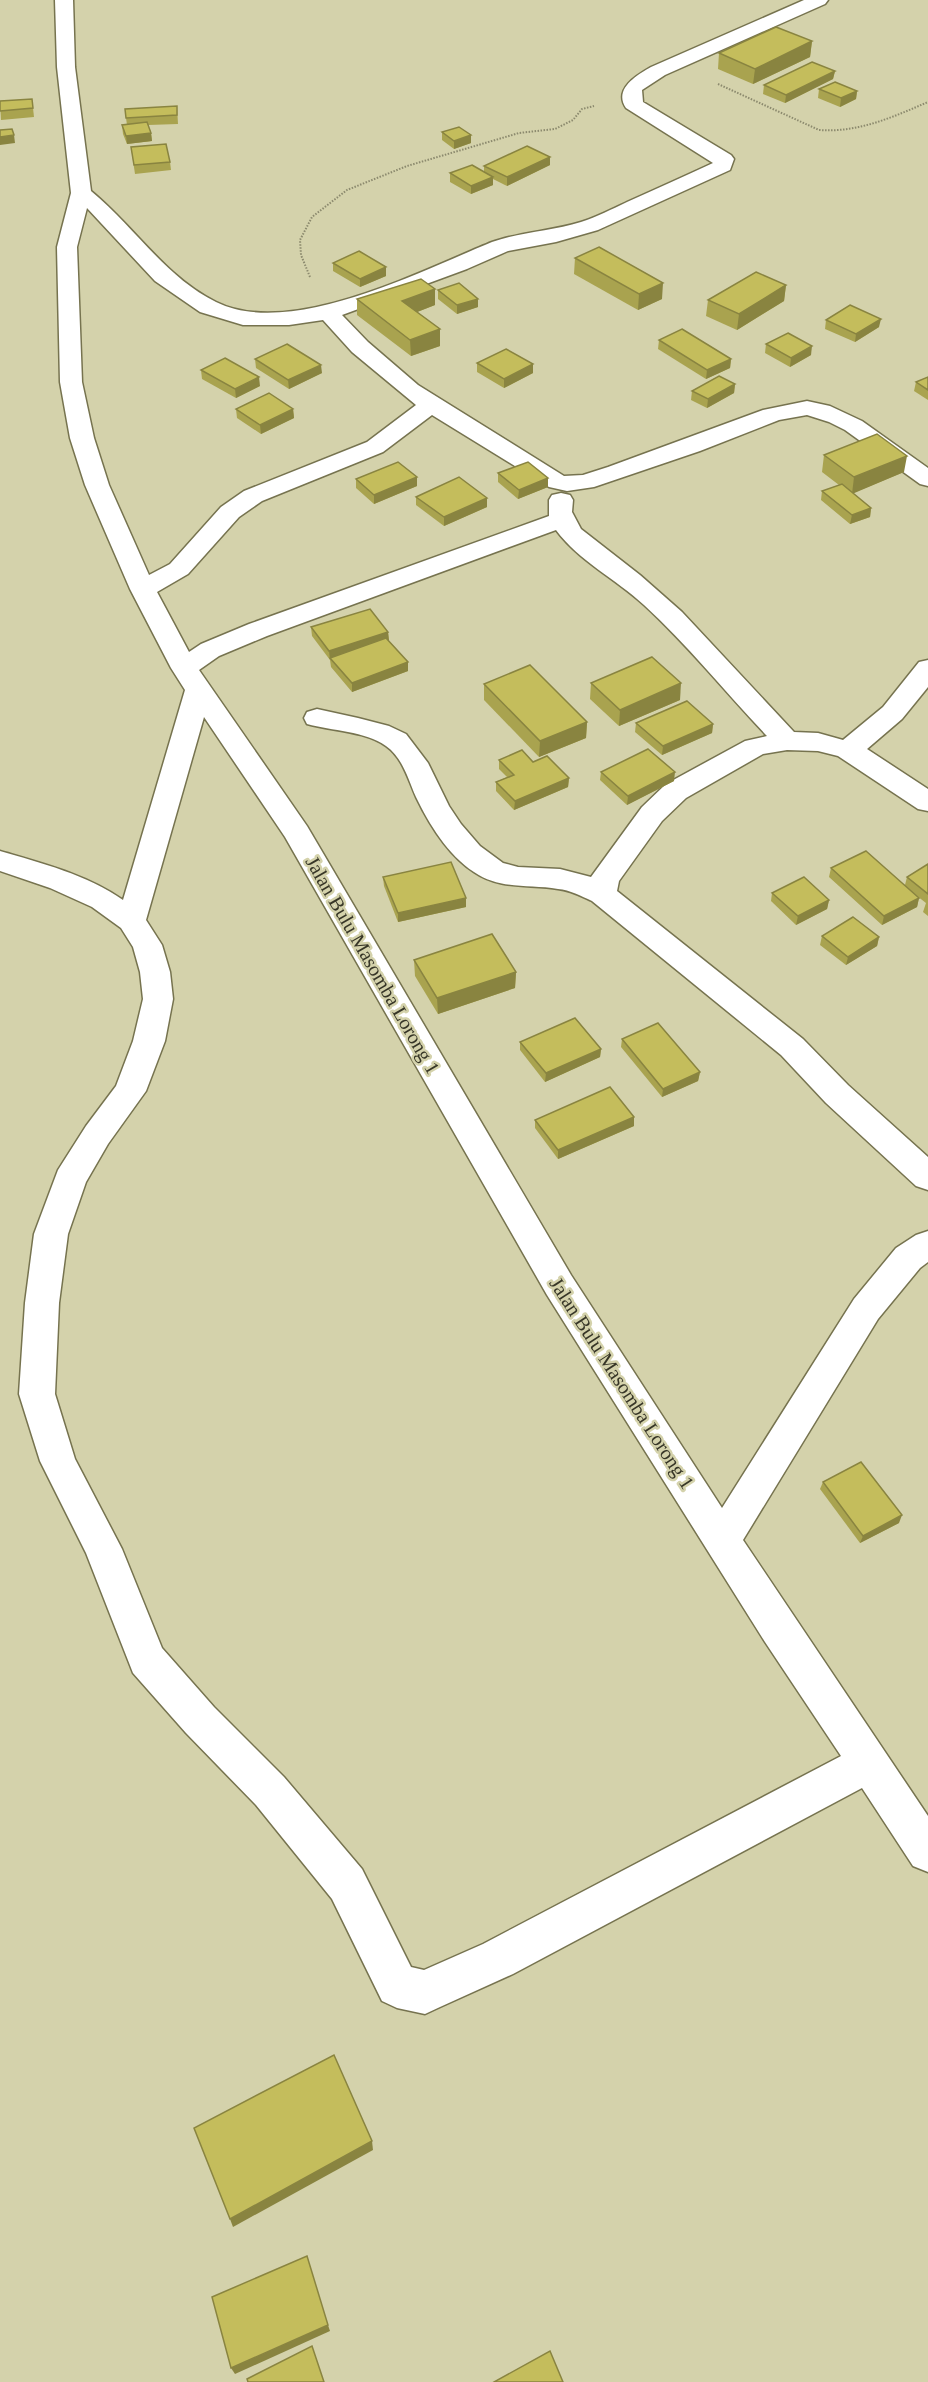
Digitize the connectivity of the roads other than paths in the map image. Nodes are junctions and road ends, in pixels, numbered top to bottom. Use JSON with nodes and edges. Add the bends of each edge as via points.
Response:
{"nodes":[{"id":1,"x":64,"y":0,"type":"edge"},
{"id":2,"x":819,"y":0,"type":"edge"},
{"id":3,"x":81,"y":193,"type":"junction"},
{"id":4,"x":328,"y":313,"type":"junction"},
{"id":5,"x":431,"y":404,"type":"junction"},
{"id":6,"x":928,"y":479,"type":"edge"},
{"id":7,"x":573,"y":484,"type":"junction"},
{"id":8,"x":561,"y":520,"type":"junction"},
{"id":9,"x":143,"y":589,"type":"junction"},
{"id":10,"x":928,"y":668,"type":"edge"},
{"id":11,"x":191,"y":678,"type":"junction"},
{"id":12,"x":317,"y":718,"type":"dead end"},
{"id":13,"x":787,"y":741,"type":"junction"},
{"id":14,"x":848,"y":750,"type":"junction"},
{"id":15,"x":928,"y":802,"type":"edge"},
{"id":16,"x":0,"y":861,"type":"edge"},
{"id":17,"x":602,"y":894,"type":"junction"},
{"id":18,"x":131,"y":921,"type":"junction"},
{"id":19,"x":928,"y":1177,"type":"edge"},
{"id":20,"x":928,"y":1245,"type":"edge"},
{"id":21,"x":723,"y":1540,"type":"junction"},
{"id":22,"x":870,"y":1762,"type":"junction"},
{"id":23,"x":928,"y":1852,"type":"edge"}],
"edges":[{"from":1,"to":3,"type":"street","name":"Jalan Bulu Masomba Lorong 1","via":[[66,68]]},
{"from":2,"to":4,"type":"street","via":[[658,71],[633,89],[633,104],[724,159],[724,164],[591,226],[502,246]]},
{"from":3,"to":4,"type":"street","via":[[163,276],[208,308],[243,318]]},
{"from":3,"to":9,"type":"street","name":"Jalan Bulu Masomba Lorong 1","via":[[67,247],[71,382],[82,438],[97,485]]},
{"from":4,"to":5,"type":"street","via":[[360,347]]},
{"from":5,"to":7,"type":"street","via":[[557,482]]},
{"from":5,"to":9,"type":"street","via":[[375,447],[253,496],[230,512],[179,569]]},
{"from":6,"to":7,"type":"street","via":[[870,435],[824,412],[807,408],[784,412]]},
{"from":7,"to":8,"type":"street","via":[[558,506]]},
{"from":8,"to":11,"type":"street","via":[[258,630],[210,651]]},
{"from":8,"to":13,"type":"street","via":[[574,537],[632,580],[669,614]]},
{"from":9,"to":11,"type":"street","name":"Jalan Bulu Masomba Lorong 1"},
{"from":10,"to":14,"type":"street","via":[[905,702]]},
{"from":11,"to":18,"type":"street"},
{"from":11,"to":21,"type":"street","name":"Jalan Bulu Masomba Lorong 1","via":[[297,833],[559,1285]]},
{"from":12,"to":17,"type":"street","via":[[394,739],[411,755],[453,833],[484,865],[501,875],[554,878]]},
{"from":13,"to":14,"type":"street","via":[[818,742]]},
{"from":13,"to":17,"type":"street","via":[[755,747],[676,791],[652,814],[621,855],[605,879]]},
{"from":14,"to":15,"type":"street"},
{"from":16,"to":18,"type":"street","via":[[102,900]]},
{"from":17,"to":19,"type":"street","via":[[792,1047]]},
{"from":18,"to":22,"type":"street","via":[[147,945],[155,972],[158,999],[150,1041],[130,1091],[70,1179],[51,1234],[37,1394],[58,1461],[103,1549],[147,1660],[270,1791],[347,1884],[397,1986],[425,1992],[498,1959]]},
{"from":20,"to":21,"type":"street","via":[[908,1258],[866,1309]]},
{"from":21,"to":22,"type":"street","name":"Jalan Bulu Masomba Lorong 1"},
{"from":22,"to":23,"type":"street","name":"Jalan Bulu Masomba Lorong 1"}]}
